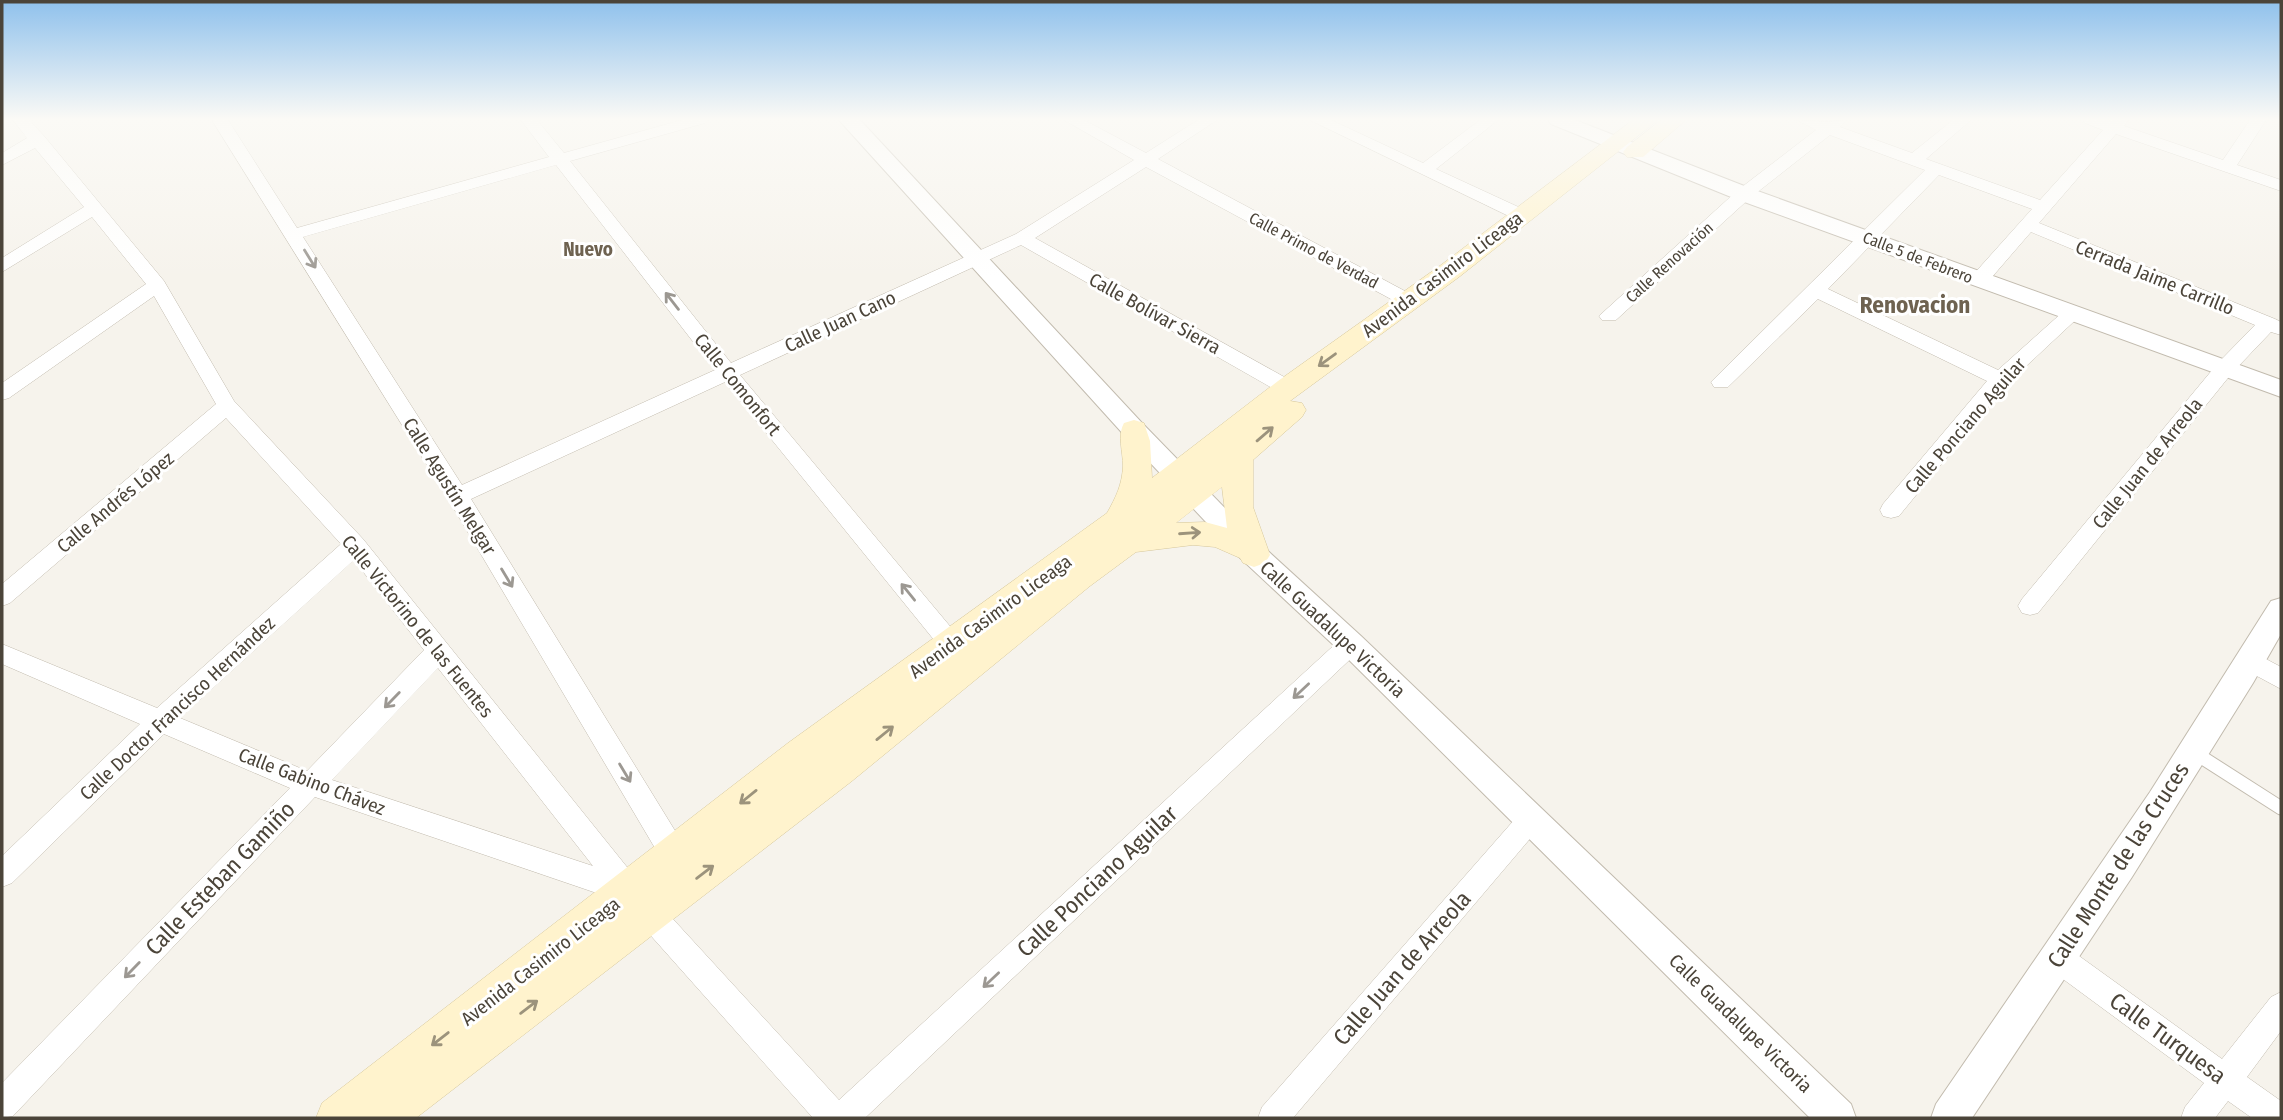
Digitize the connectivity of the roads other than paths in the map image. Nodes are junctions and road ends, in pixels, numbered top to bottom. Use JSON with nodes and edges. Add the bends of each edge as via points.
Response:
{"nodes":[{"id":1,"x":65,"y":172,"type":"edge"},
{"id":2,"x":254,"y":172,"type":"edge"},
{"id":3,"x":513,"y":172,"type":"edge"},
{"id":4,"x":570,"y":172,"type":"edge"},
{"id":5,"x":897,"y":172,"type":"edge"},
{"id":6,"x":1124,"y":172,"type":"edge"},
{"id":7,"x":1169,"y":172,"type":"edge"},
{"id":8,"x":1432,"y":172,"type":"edge"},
{"id":9,"x":1587,"y":172,"type":"edge"},
{"id":10,"x":1594,"y":172,"type":"edge"},
{"id":11,"x":1689,"y":172,"type":"edge"},
{"id":12,"x":1772,"y":172,"type":"edge"},
{"id":13,"x":1932,"y":172,"type":"edge"},
{"id":14,"x":1948,"y":172,"type":"edge"},
{"id":15,"x":2073,"y":172,"type":"edge"},
{"id":16,"x":2242,"y":172,"type":"edge"},
{"id":17,"x":2281,"y":186,"type":"edge"},
{"id":18,"x":1744,"y":194,"type":"junction"},
{"id":19,"x":2042,"y":207,"type":"junction"},
{"id":20,"x":94,"y":208,"type":"junction"},
{"id":21,"x":1521,"y":215,"type":"junction"},
{"id":22,"x":2029,"y":225,"type":"junction"},
{"id":23,"x":294,"y":234,"type":"junction"},
{"id":24,"x":1867,"y":237,"type":"junction"},
{"id":25,"x":1022,"y":238,"type":"junction"},
{"id":26,"x":976,"y":259,"type":"junction"},
{"id":27,"x":2,"y":266,"type":"edge"},
{"id":28,"x":1979,"y":280,"type":"junction"},
{"id":29,"x":156,"y":285,"type":"junction"},
{"id":30,"x":1816,"y":291,"type":"junction"},
{"id":31,"x":1409,"y":301,"type":"junction"},
{"id":32,"x":2071,"y":314,"type":"junction"},
{"id":33,"x":1609,"y":316,"type":"dead end"},
{"id":34,"x":2275,"y":326,"type":"edge"},
{"id":35,"x":2225,"y":368,"type":"junction"},
{"id":36,"x":728,"y":373,"type":"junction"},
{"id":37,"x":2000,"y":379,"type":"junction"},
{"id":38,"x":1721,"y":382,"type":"dead end"},
{"id":39,"x":1288,"y":388,"type":"junction"},
{"id":40,"x":2281,"y":389,"type":"edge"},
{"id":41,"x":2,"y":393,"type":"edge"},
{"id":42,"x":227,"y":406,"type":"junction"},
{"id":43,"x":1134,"y":430,"type":"junction"},
{"id":44,"x":1238,"y":456,"type":"junction"},
{"id":45,"x":1186,"y":485,"type":"junction"},
{"id":46,"x":458,"y":496,"type":"junction"},
{"id":47,"x":1891,"y":510,"type":"dead end"},
{"id":48,"x":1123,"y":533,"type":"junction"},
{"id":49,"x":355,"y":545,"type":"junction"},
{"id":50,"x":1250,"y":551,"type":"junction"},
{"id":51,"x":2,"y":597,"type":"edge"},
{"id":52,"x":2030,"y":606,"type":"dead end"},
{"id":53,"x":2281,"y":608,"type":"edge"},
{"id":54,"x":951,"y":644,"type":"junction"},
{"id":55,"x":1351,"y":645,"type":"junction"},
{"id":56,"x":439,"y":651,"type":"junction"},
{"id":57,"x":2,"y":654,"type":"edge"},
{"id":58,"x":2250,"y":661,"type":"junction"},
{"id":59,"x":2281,"y":679,"type":"edge"},
{"id":60,"x":162,"y":720,"type":"junction"},
{"id":61,"x":2192,"y":751,"type":"junction"},
{"id":62,"x":310,"y":784,"type":"junction"},
{"id":63,"x":2281,"y":808,"type":"edge"},
{"id":64,"x":1531,"y":819,"type":"junction"},
{"id":65,"x":675,"y":856,"type":"junction"},
{"id":66,"x":2,"y":874,"type":"edge"},
{"id":67,"x":640,"y":902,"type":"junction"},
{"id":68,"x":2058,"y":958,"type":"junction"},
{"id":69,"x":2281,"y":1007,"type":"edge"},
{"id":70,"x":2225,"y":1079,"type":"junction"},
{"id":71,"x":2,"y":1105,"type":"edge"},
{"id":72,"x":337,"y":1118,"type":"edge"},
{"id":73,"x":381,"y":1118,"type":"edge"},
{"id":74,"x":834,"y":1118,"type":"edge"},
{"id":75,"x":843,"y":1118,"type":"edge"},
{"id":76,"x":1273,"y":1118,"type":"edge"},
{"id":77,"x":1838,"y":1118,"type":"edge"},
{"id":78,"x":1950,"y":1118,"type":"edge"},
{"id":79,"x":2196,"y":1118,"type":"edge"},
{"id":80,"x":2278,"y":1118,"type":"edge"}],
"edges":[{"from":1,"to":20,"type":"street","name":"Calle Victorino de las Fuentes"},
{"from":2,"to":23,"type":"street","name":"Calle Agustín Melgar"},
{"from":3,"to":23,"type":"street"},
{"from":36,"to":4,"type":"street","name":"Calle Comonfort","one_way":true},
{"from":5,"to":26,"type":"street","name":"Calle Guadalupe Victoria"},
{"from":6,"to":25,"type":"street","name":"Calle Juan Cano"},
{"from":7,"to":31,"type":"street","name":"Calle Primo de Verdad"},
{"from":8,"to":21,"type":"street"},
{"from":9,"to":21,"type":"main road","name":"Avenida Casimiro Liceaga"},
{"from":44,"to":10,"type":"main road","name":"Avenida Casimiro Liceaga","one_way":true},
{"from":11,"to":18,"type":"street","name":"Calle 5 de Febrero"},
{"from":12,"to":18,"type":"street","name":"Calle Renovación"},
{"from":13,"to":24,"type":"street"},
{"from":14,"to":19,"type":"street"},
{"from":15,"to":19,"type":"street"},
{"from":16,"to":17,"type":"street"},
{"from":18,"to":24,"type":"street","name":"Calle 5 de Febrero"},
{"from":18,"to":33,"type":"street","name":"Calle Renovación"},
{"from":19,"to":22,"type":"street"},
{"from":20,"to":27,"type":"street"},
{"from":20,"to":29,"type":"street","name":"Calle Victorino de las Fuentes"},
{"from":21,"to":31,"type":"main road","name":"Avenida Casimiro Liceaga"},
{"from":22,"to":28,"type":"street"},
{"from":22,"to":34,"type":"street","name":"Cerrada Jaime Carrillo"},
{"from":23,"to":46,"type":"street","name":"Calle Agustín Melgar","one_way":true},
{"from":24,"to":28,"type":"street","name":"Calle 5 de Febrero"},
{"from":24,"to":30,"type":"street"},
{"from":25,"to":26,"type":"street","name":"Calle Juan Cano"},
{"from":25,"to":39,"type":"street","name":"Calle Bolívar Sierra"},
{"from":26,"to":36,"type":"street","name":"Calle Juan Cano"},
{"from":26,"to":43,"type":"street","name":"Calle Guadalupe Victoria"},
{"from":28,"to":32,"type":"street","name":"Calle 5 de Febrero"},
{"from":29,"to":41,"type":"street"},
{"from":29,"to":42,"type":"street","name":"Calle Victorino de las Fuentes"},
{"from":30,"to":37,"type":"street"},
{"from":30,"to":38,"type":"street"},
{"from":31,"to":39,"type":"main road","name":"Avenida Casimiro Liceaga","one_way":true},
{"from":32,"to":35,"type":"street","name":"Calle 5 de Febrero"},
{"from":32,"to":37,"type":"street","name":"Calle Ponciano Aguilar"},
{"from":34,"to":35,"type":"street","name":"Calle Juan de Arreola"},
{"from":35,"to":40,"type":"street","name":"Calle 5 de Febrero"},
{"from":35,"to":52,"type":"street","name":"Calle Juan de Arreola"},
{"from":36,"to":46,"type":"street","name":"Calle Juan Cano"},
{"from":54,"to":36,"type":"street","name":"Calle Comonfort","one_way":true},
{"from":37,"to":47,"type":"street","name":"Calle Ponciano Aguilar"},
{"from":39,"to":45,"type":"main road","name":"Avenida Casimiro Liceaga"},
{"from":42,"to":49,"type":"street","name":"Calle Victorino de las Fuentes"},
{"from":42,"to":51,"type":"street","name":"Calle Andrés López"},
{"from":43,"to":45,"type":"street","name":"Calle Guadalupe Victoria"},
{"from":43,"to":48,"type":"main road","via":[[1140,456]]},
{"from":44,"to":45,"type":"main road","name":"Avenida Casimiro Liceaga"},
{"from":44,"to":50,"type":"main road","via":[[1236,501]]},
{"from":45,"to":48,"type":"main road","name":"Avenida Casimiro Liceaga"},
{"from":45,"to":50,"type":"street","name":"Calle Guadalupe Victoria"},
{"from":46,"to":65,"type":"street","name":"Calle Agustín Melgar","one_way":true},
{"from":48,"to":50,"type":"main road","one_way":true,"via":[[1219,534]]},
{"from":48,"to":54,"type":"main road","name":"Avenida Casimiro Liceaga"},
{"from":67,"to":48,"type":"main road","name":"Avenida Casimiro Liceaga","one_way":true,"via":[[839,770],[1079,577]]},
{"from":49,"to":56,"type":"street","name":"Calle Victorino de las Fuentes"},
{"from":49,"to":60,"type":"street","name":"Calle Doctor Francisco Hernández"},
{"from":50,"to":55,"type":"street","name":"Calle Guadalupe Victoria"},
{"from":53,"to":58,"type":"street","name":"Calle Monte de las Cruces"},
{"from":54,"to":65,"type":"main road","name":"Avenida Casimiro Liceaga","one_way":true,"via":[[801,754]]},
{"from":55,"to":64,"type":"street","name":"Calle Guadalupe Victoria"},
{"from":55,"to":75,"type":"street","name":"Calle Ponciano Aguilar","one_way":true},
{"from":56,"to":62,"type":"street","name":"Calle Esteban Gamiño","one_way":true},
{"from":56,"to":67,"type":"street","name":"Calle Victorino de las Fuentes"},
{"from":57,"to":60,"type":"street","name":"Calle Gabino Chávez"},
{"from":58,"to":59,"type":"street"},
{"from":58,"to":61,"type":"street","name":"Calle Monte de las Cruces"},
{"from":60,"to":62,"type":"street","name":"Calle Gabino Chávez"},
{"from":60,"to":66,"type":"street","name":"Calle Doctor Francisco Hernández"},
{"from":61,"to":63,"type":"lane"},
{"from":61,"to":68,"type":"street","name":"Calle Monte de las Cruces"},
{"from":62,"to":67,"type":"street","name":"Calle Gabino Chávez"},
{"from":62,"to":71,"type":"street","name":"Calle Esteban Gamiño","one_way":true},
{"from":64,"to":76,"type":"street","name":"Calle Juan de Arreola"},
{"from":64,"to":77,"type":"street","name":"Calle Guadalupe Victoria"},
{"from":65,"to":67,"type":"main road","name":"Avenida Casimiro Liceaga"},
{"from":67,"to":72,"type":"main road","name":"Avenida Casimiro Liceaga","one_way":true},
{"from":73,"to":67,"type":"main road","name":"Avenida Casimiro Liceaga","one_way":true},
{"from":67,"to":74,"type":"street","name":"Calle Victorino de las Fuentes"},
{"from":68,"to":70,"type":"street","name":"Calle Turquesa"},
{"from":68,"to":78,"type":"street","name":"Calle Monte de las Cruces"},
{"from":69,"to":70,"type":"street"},
{"from":70,"to":79,"type":"street"},
{"from":70,"to":80,"type":"street","name":"Calle Turquesa"}]}
